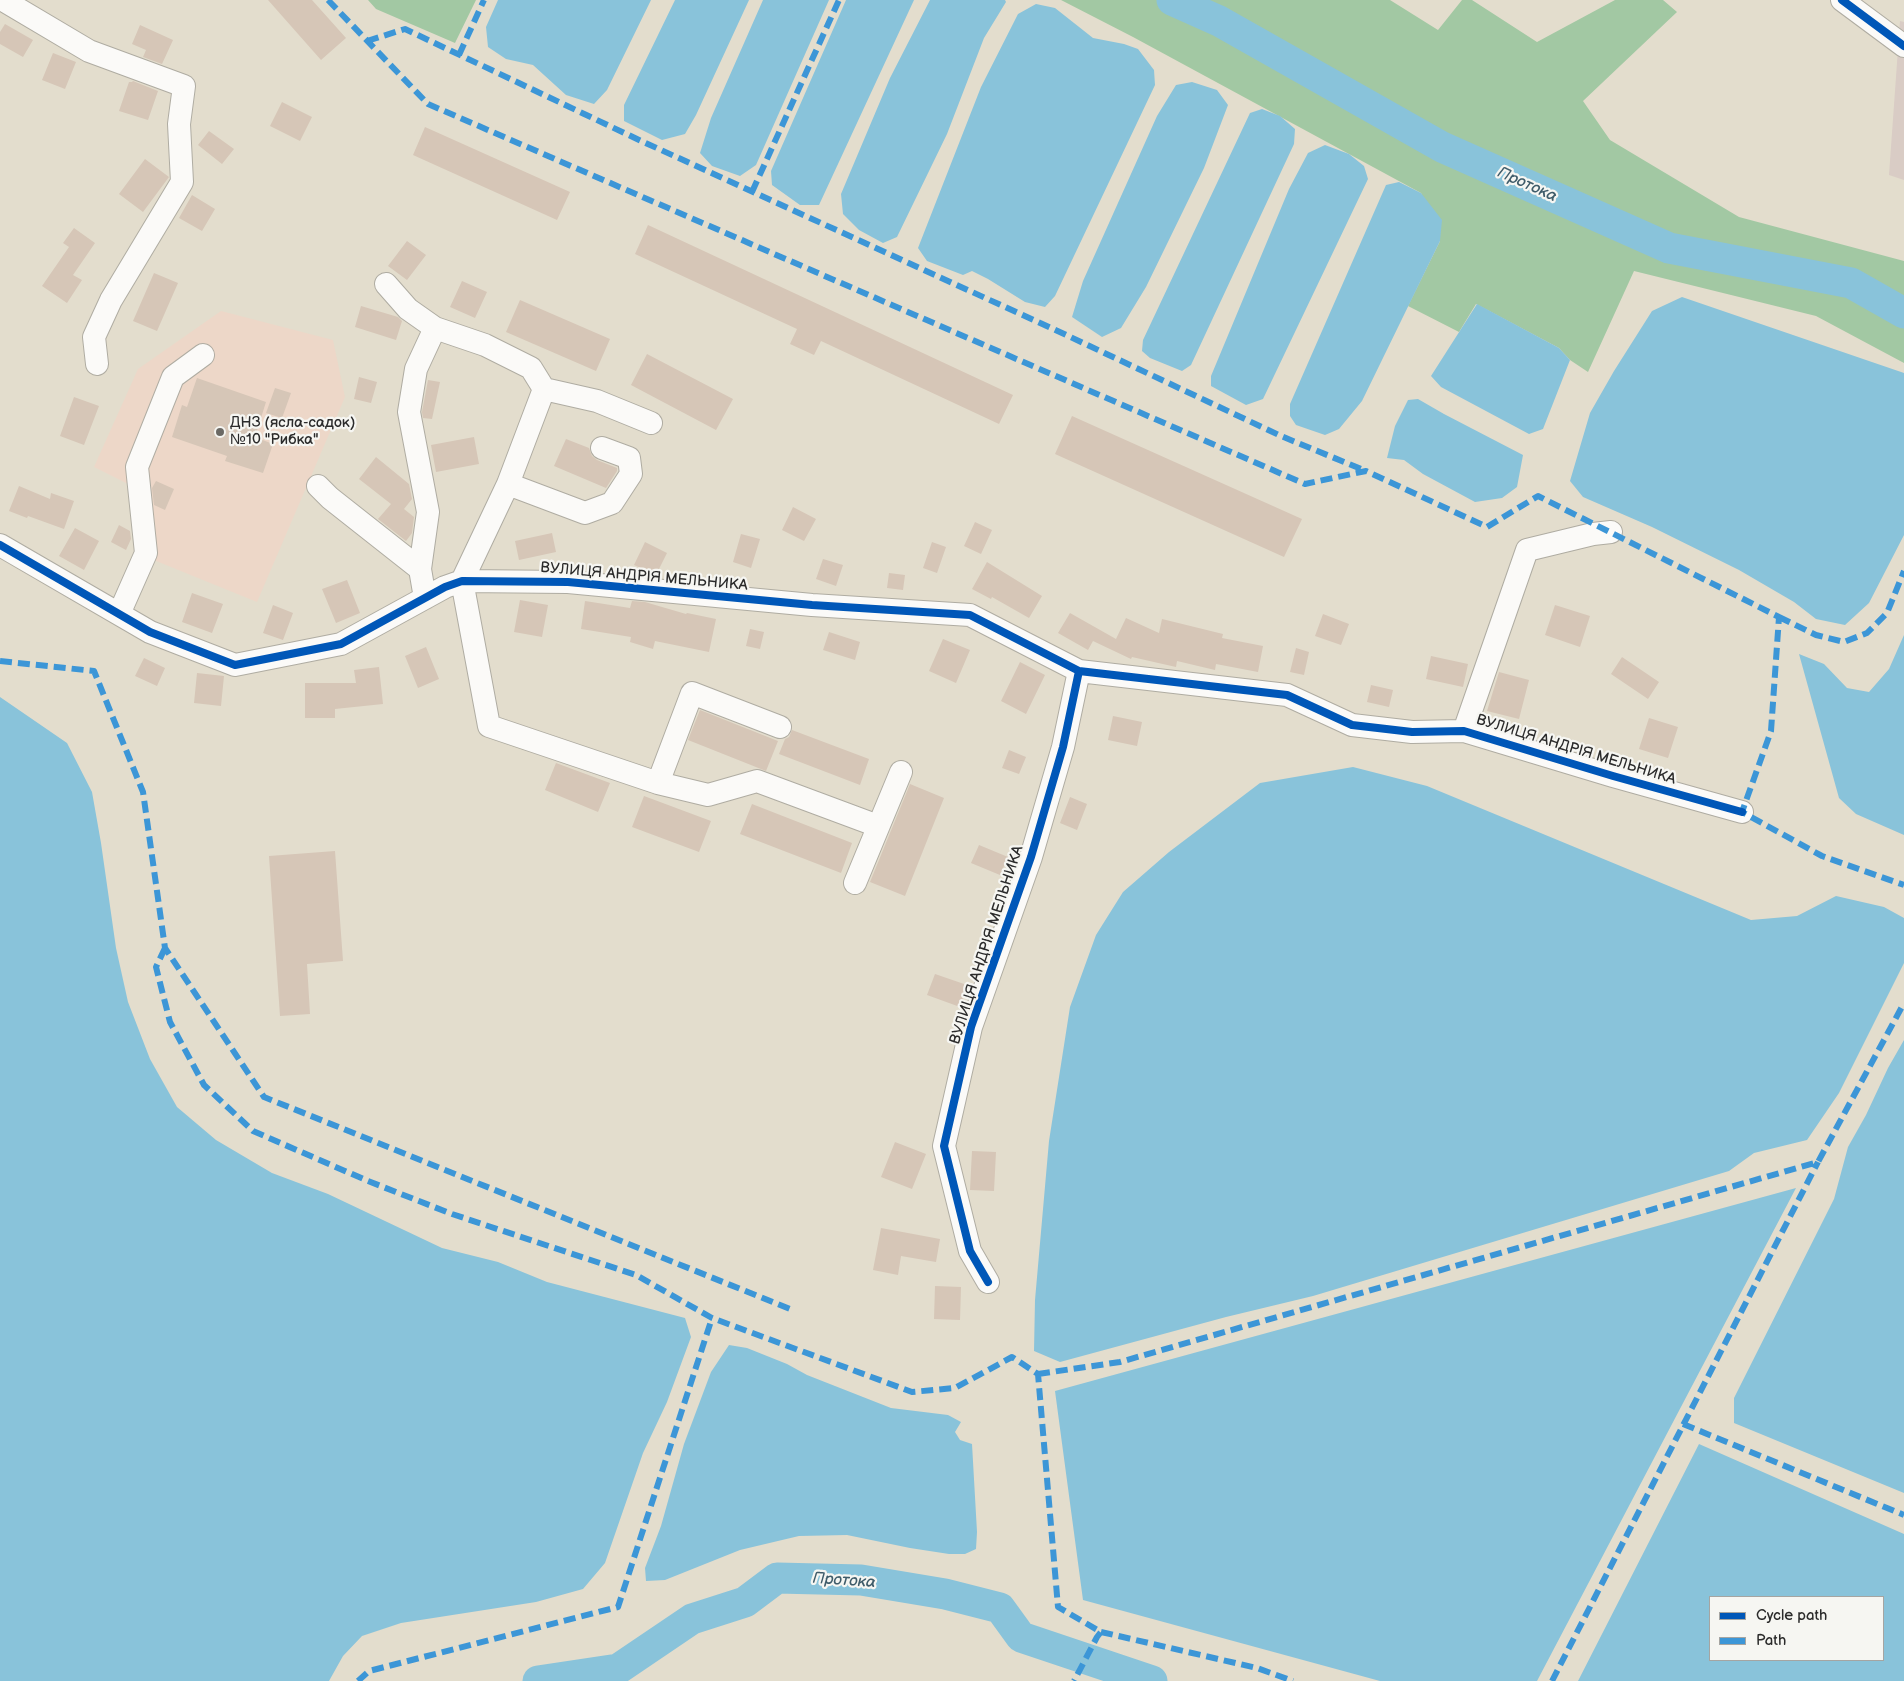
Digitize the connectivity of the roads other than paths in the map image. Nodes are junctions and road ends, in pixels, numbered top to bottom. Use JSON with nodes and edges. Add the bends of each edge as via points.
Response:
{"nodes":[{"id":1,"x":3,"y":0,"type":"edge"},
{"id":2,"x":1842,"y":0,"type":"edge"},
{"id":3,"x":1904,"y":46,"type":"edge"},
{"id":4,"x":386,"y":284,"type":"dead end"},
{"id":5,"x":435,"y":328,"type":"junction"},
{"id":6,"x":203,"y":355,"type":"dead end"},
{"id":7,"x":97,"y":364,"type":"dead end"},
{"id":8,"x":544,"y":389,"type":"junction"},
{"id":9,"x":652,"y":423,"type":"dead end"},
{"id":10,"x":602,"y":448,"type":"dead end"},
{"id":11,"x":508,"y":484,"type":"junction"},
{"id":12,"x":318,"y":486,"type":"dead end"},
{"id":13,"x":1611,"y":532,"type":"dead end"},
{"id":14,"x":0,"y":545,"type":"edge"},
{"id":15,"x":420,"y":569,"type":"junction"},
{"id":16,"x":462,"y":581,"type":"junction"},
{"id":17,"x":425,"y":598,"type":"junction"},
{"id":18,"x":119,"y":614,"type":"junction"},
{"id":19,"x":1079,"y":672,"type":"junction"},
{"id":20,"x":780,"y":727,"type":"dead end"},
{"id":21,"x":1464,"y":731,"type":"junction"},
{"id":22,"x":901,"y":772,"type":"dead end"},
{"id":23,"x":658,"y":783,"type":"junction"},
{"id":24,"x":1742,"y":812,"type":"dead end"},
{"id":25,"x":878,"y":826,"type":"junction"},
{"id":26,"x":855,"y":883,"type":"dead end"},
{"id":27,"x":988,"y":1282,"type":"dead end"}],
"edges":[{"from":1,"to":7,"type":"street","via":[[89,51],[184,86],[178,124],[182,182],[111,300],[94,337]]},
{"from":2,"to":3,"type":"street"},
{"from":4,"to":5,"type":"street","via":[[408,309]]},
{"from":5,"to":8,"type":"street","via":[[485,345],[531,368]]},
{"from":5,"to":15,"type":"street","via":[[416,369],[409,412],[428,512]]},
{"from":6,"to":18,"type":"street","via":[[173,377],[137,467],[146,553]]},
{"from":8,"to":9,"type":"street","via":[[596,401]]},
{"from":8,"to":11,"type":"street"},
{"from":10,"to":11,"type":"street","via":[[629,458],[631,474],[612,503],[585,513]]},
{"from":11,"to":16,"type":"street"},
{"from":12,"to":15,"type":"street"},
{"from":13,"to":21,"type":"street","via":[[1527,550]]},
{"from":14,"to":18,"type":"street","name":"ВУЛИЦЯ АНДРІЯ МЕЛЬНИКА"},
{"from":15,"to":17,"type":"street"},
{"from":16,"to":17,"type":"street","name":"ВУЛИЦЯ АНДРІЯ МЕЛЬНИКА"},
{"from":16,"to":19,"type":"street","name":"ВУЛИЦЯ АНДРІЯ МЕЛЬНИКА","via":[[568,582],[812,605],[970,615]]},
{"from":16,"to":23,"type":"street","via":[[489,726]]},
{"from":17,"to":18,"type":"street","name":"ВУЛИЦЯ АНДРІЯ МЕЛЬНИКА","via":[[342,644],[235,665],[150,632]]},
{"from":19,"to":21,"type":"street","name":"ВУЛИЦЯ АНДРІЯ МЕЛЬНИКА","via":[[1287,695],[1352,725],[1412,732]]},
{"from":19,"to":27,"type":"street","name":"ВУЛИЦЯ АНДРІЯ МЕЛЬНИКА","via":[[1063,747],[1031,857],[971,1027],[944,1146],[970,1251]]},
{"from":20,"to":23,"type":"street","via":[[692,693]]},
{"from":21,"to":24,"type":"street","name":"ВУЛИЦЯ АНДРІЯ МЕЛЬНИКА"},
{"from":22,"to":25,"type":"street"},
{"from":23,"to":25,"type":"street","via":[[708,795],[757,781]]},
{"from":25,"to":26,"type":"street"}]}
